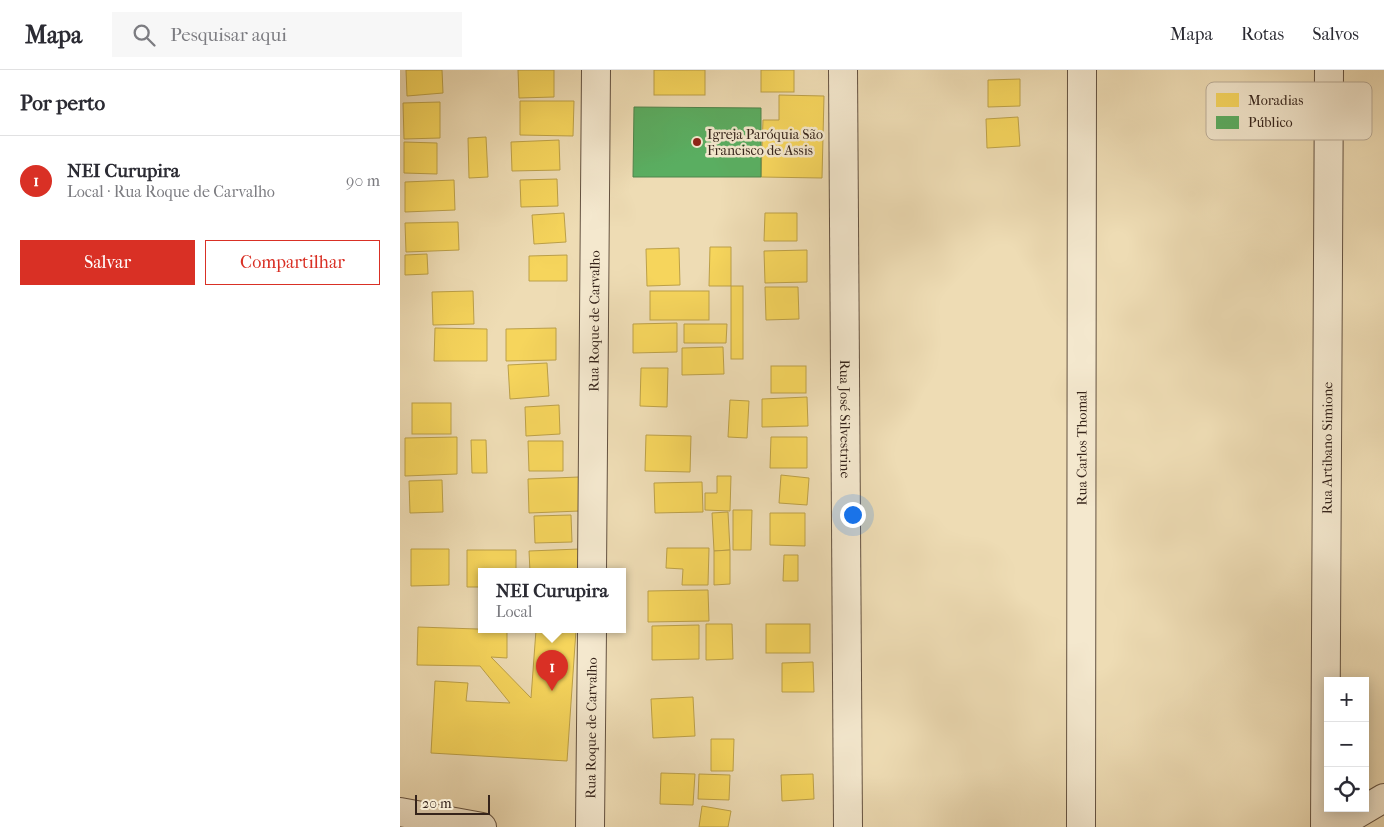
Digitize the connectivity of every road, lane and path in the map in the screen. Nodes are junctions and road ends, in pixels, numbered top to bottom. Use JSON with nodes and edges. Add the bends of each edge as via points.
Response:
{"nodes":[{"id":1,"x":596,"y":70,"type":"edge"},
{"id":2,"x":843,"y":70,"type":"edge"},
{"id":3,"x":1082,"y":70,"type":"edge"},
{"id":4,"x":1329,"y":140,"type":"edge"},
{"id":5,"x":592,"y":568,"type":"edge"},
{"id":6,"x":592,"y":633,"type":"edge"},
{"id":7,"x":1384,"y":798,"type":"edge"},
{"id":8,"x":400,"y":812,"type":"edge"},
{"id":9,"x":482,"y":827,"type":"edge"},
{"id":10,"x":590,"y":827,"type":"edge"},
{"id":11,"x":848,"y":827,"type":"edge"},
{"id":12,"x":1081,"y":827,"type":"edge"},
{"id":13,"x":1325,"y":827,"type":"edge"},
{"id":14,"x":1335,"y":827,"type":"edge"}],
"edges":[{"from":1,"to":5,"type":"street","name":"Rua Roque de Carvalho"},
{"from":2,"to":11,"type":"street","name":"Rua José Silvestrine"},
{"from":3,"to":12,"type":"street","name":"Rua Carlos Thomal"},
{"from":4,"to":13,"type":"street","name":"Rua Artibano Simione"},
{"from":6,"to":10,"type":"street","name":"Rua Roque de Carvalho"},
{"from":7,"to":14,"type":"street"},
{"from":8,"to":9,"type":"street"}]}
